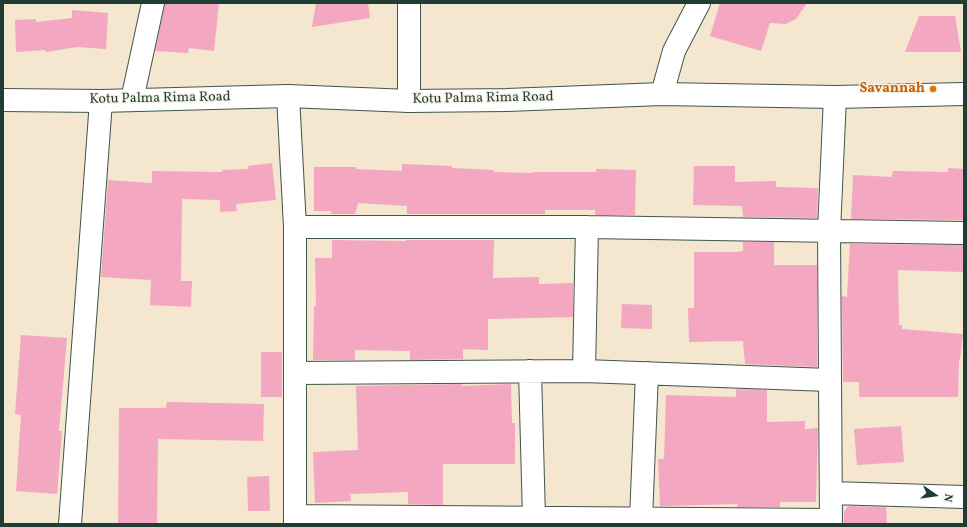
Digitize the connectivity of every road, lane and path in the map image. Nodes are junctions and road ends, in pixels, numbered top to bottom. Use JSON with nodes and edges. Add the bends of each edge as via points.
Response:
{"nodes":[{"id":1,"x":153,"y":3,"type":"edge"},
{"id":2,"x":409,"y":3,"type":"edge"},
{"id":3,"x":699,"y":3,"type":"edge"},
{"id":4,"x":662,"y":94,"type":"junction"},
{"id":5,"x":964,"y":94,"type":"edge"},
{"id":6,"x":288,"y":96,"type":"junction"},
{"id":7,"x":835,"y":97,"type":"junction"},
{"id":8,"x":3,"y":100,"type":"edge"},
{"id":9,"x":132,"y":100,"type":"junction"},
{"id":10,"x":101,"y":101,"type":"junction"},
{"id":11,"x":409,"y":101,"type":"junction"},
{"id":12,"x":295,"y":227,"type":"junction"},
{"id":13,"x":587,"y":227,"type":"junction"},
{"id":14,"x":829,"y":231,"type":"junction"},
{"id":15,"x":964,"y":233,"type":"edge"},
{"id":16,"x":530,"y":371,"type":"junction"},
{"id":17,"x":584,"y":371,"type":"junction"},
{"id":18,"x":295,"y":373,"type":"junction"},
{"id":19,"x":647,"y":373,"type":"junction"},
{"id":20,"x":829,"y":380,"type":"junction"},
{"id":21,"x":831,"y":493,"type":"junction"},
{"id":22,"x":964,"y":497,"type":"edge"},
{"id":23,"x":534,"y":518,"type":"junction"},
{"id":24,"x":642,"y":519,"type":"junction"},
{"id":25,"x":295,"y":520,"type":"edge"},
{"id":26,"x":590,"y":521,"type":"edge"},
{"id":27,"x":831,"y":522,"type":"edge"},
{"id":28,"x":70,"y":524,"type":"edge"}],
"edges":[{"from":1,"to":9,"type":"street"},
{"from":2,"to":11,"type":"street"},
{"from":3,"to":4,"type":"street","via":[[674,51]]},
{"from":4,"to":7,"type":"street","name":"Kotu Palma Rima Road"},
{"from":4,"to":11,"type":"street","name":"Kotu Palma Rima Road"},
{"from":5,"to":7,"type":"street","name":"Kotu Palma Rima Road"},
{"from":6,"to":9,"type":"street","name":"Kotu Palma Rima Road"},
{"from":6,"to":11,"type":"street","name":"Kotu Palma Rima Road"},
{"from":6,"to":12,"type":"street"},
{"from":7,"to":14,"type":"street"},
{"from":8,"to":10,"type":"street","name":"Kotu Palma Rima Road"},
{"from":9,"to":10,"type":"street","name":"Kotu Palma Rima Road"},
{"from":10,"to":28,"type":"street"},
{"from":12,"to":13,"type":"street"},
{"from":12,"to":18,"type":"street"},
{"from":13,"to":14,"type":"street"},
{"from":13,"to":17,"type":"street"},
{"from":14,"to":15,"type":"street"},
{"from":14,"to":20,"type":"street"},
{"from":16,"to":17,"type":"street"},
{"from":16,"to":18,"type":"street"},
{"from":16,"to":23,"type":"street"},
{"from":17,"to":19,"type":"street"},
{"from":18,"to":25,"type":"street"},
{"from":19,"to":20,"type":"street"},
{"from":19,"to":24,"type":"street"},
{"from":20,"to":21,"type":"street"},
{"from":21,"to":22,"type":"street"},
{"from":21,"to":27,"type":"street"},
{"from":23,"to":25,"type":"street"},
{"from":23,"to":26,"type":"street"},
{"from":24,"to":26,"type":"street"},
{"from":24,"to":27,"type":"street"}]}
